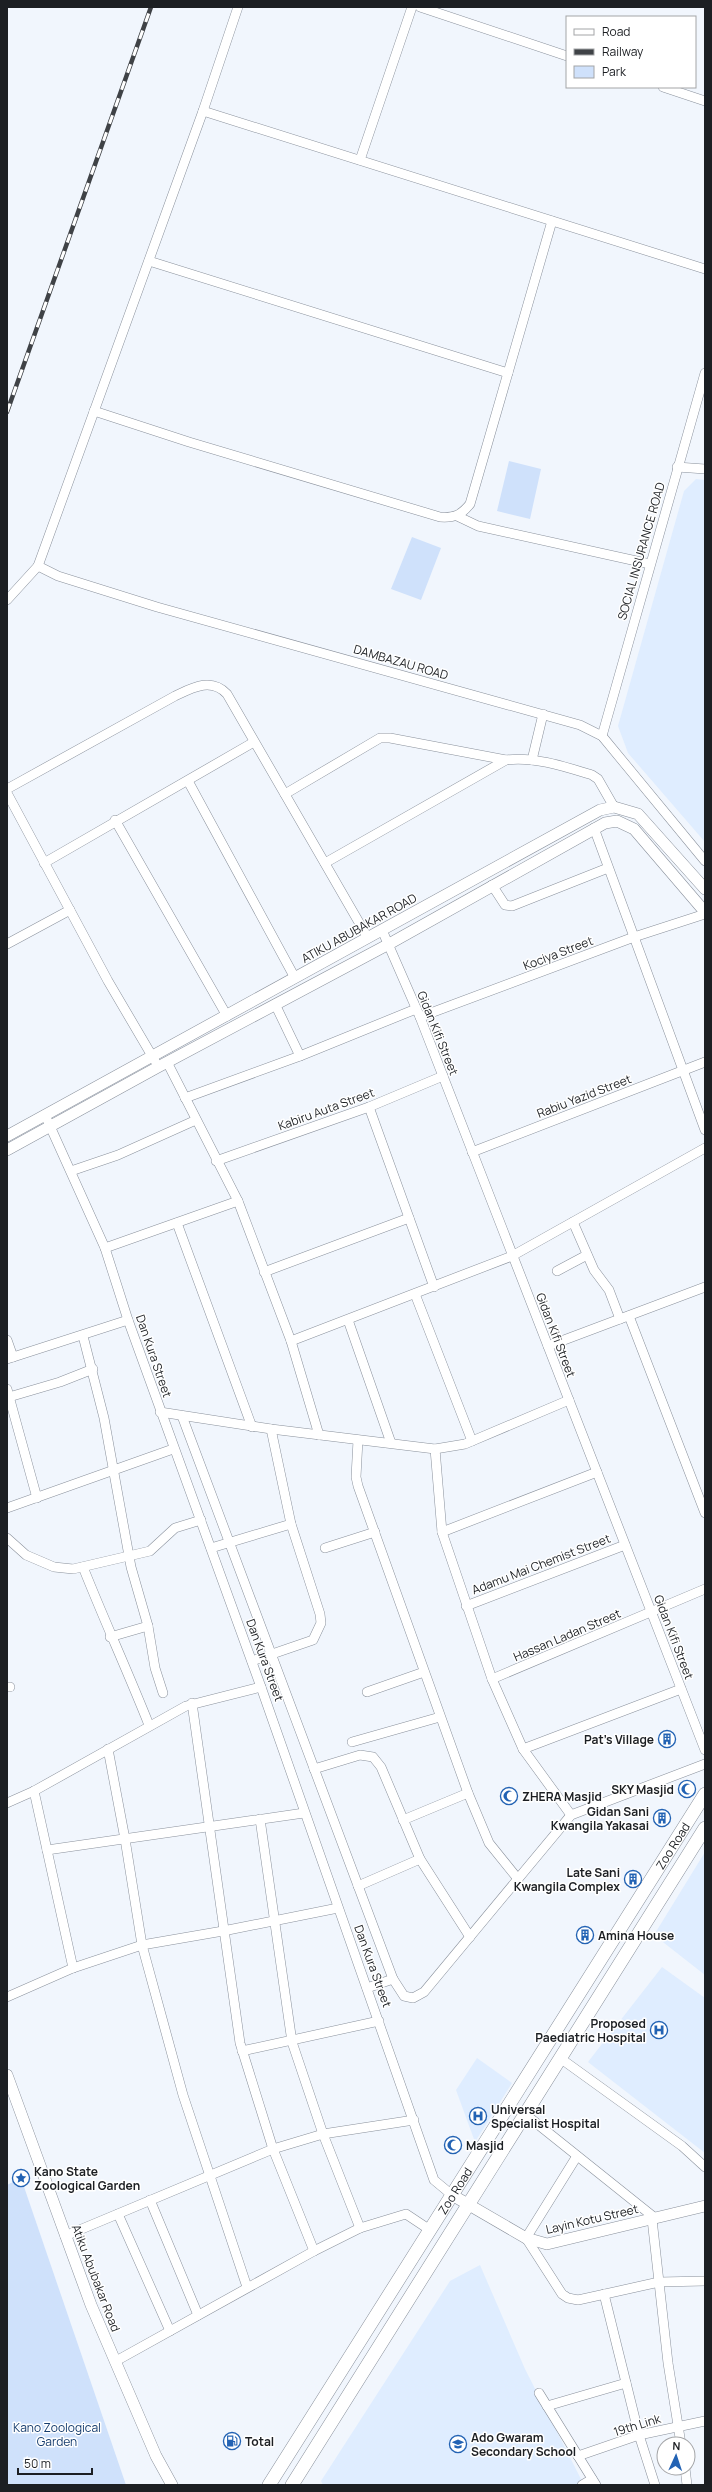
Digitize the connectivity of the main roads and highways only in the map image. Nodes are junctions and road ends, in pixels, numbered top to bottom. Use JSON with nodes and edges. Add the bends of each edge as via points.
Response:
{"nodes":[{"id":1,"x":705,"y":1794,"type":"edge"},
{"id":2,"x":705,"y":1828,"type":"edge"},
{"id":3,"x":268,"y":2485,"type":"edge"},
{"id":4,"x":292,"y":2485,"type":"edge"}],
"edges":[{"from":1,"to":3,"type":"main road","name":"Zoo Road"},
{"from":2,"to":4,"type":"main road","name":"Zoo Road"}]}
